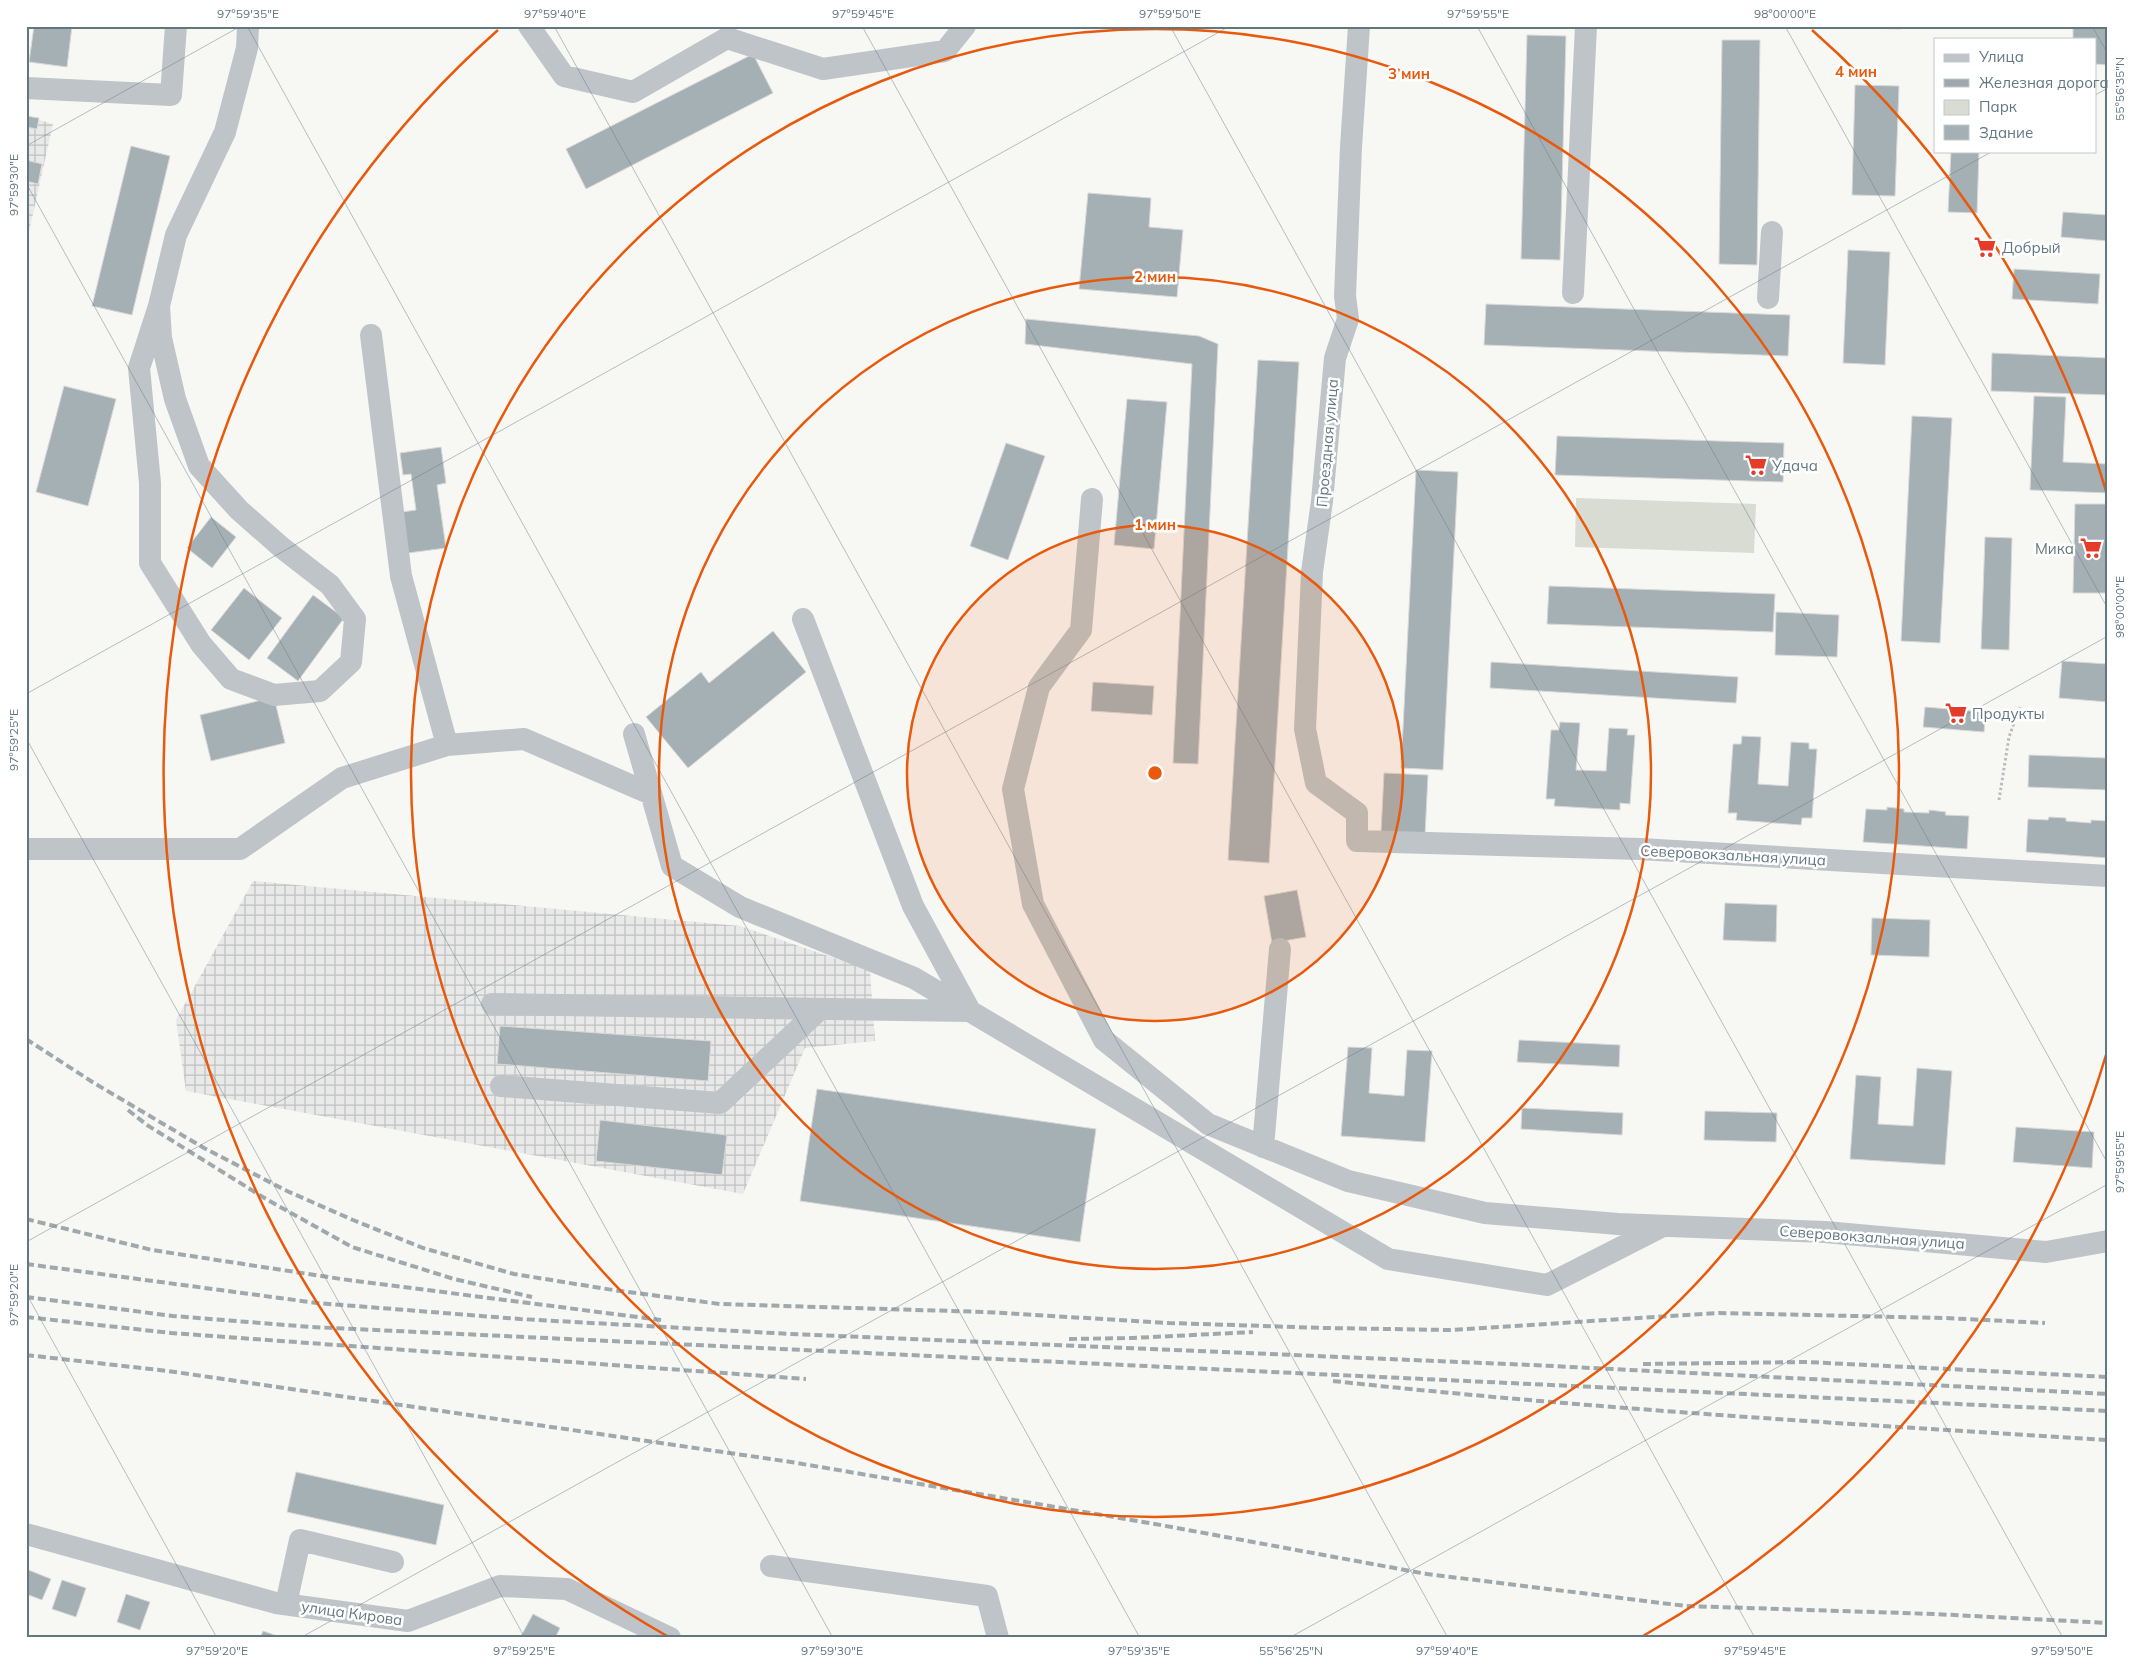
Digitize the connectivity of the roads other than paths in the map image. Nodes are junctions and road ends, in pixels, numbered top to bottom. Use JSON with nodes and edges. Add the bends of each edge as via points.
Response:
{"nodes":[{"id":1,"x":176,"y":26,"type":"edge"},
{"id":2,"x":248,"y":26,"type":"edge"},
{"id":3,"x":529,"y":26,"type":"edge"},
{"id":4,"x":965,"y":26,"type":"edge"},
{"id":5,"x":1359,"y":26,"type":"edge"},
{"id":6,"x":1586,"y":26,"type":"edge"},
{"id":7,"x":26,"y":88,"type":"edge"},
{"id":8,"x":1772,"y":232,"type":"dead end"},
{"id":9,"x":1573,"y":293,"type":"dead end"},
{"id":10,"x":1768,"y":298,"type":"dead end"},
{"id":11,"x":159,"y":306,"type":"junction"},
{"id":12,"x":371,"y":335,"type":"dead end"},
{"id":13,"x":1092,"y":498,"type":"dead end"},
{"id":14,"x":803,"y":618,"type":"dead end"},
{"id":15,"x":634,"y":734,"type":"dead end"},
{"id":16,"x":447,"y":745,"type":"junction"},
{"id":17,"x":651,"y":794,"type":"junction"},
{"id":18,"x":1357,"y":841,"type":"joint"},
{"id":19,"x":26,"y":849,"type":"edge"},
{"id":20,"x":2108,"y":876,"type":"edge"},
{"id":21,"x":1280,"y":949,"type":"dead end"},
{"id":22,"x":492,"y":1004,"type":"dead end"},
{"id":23,"x":820,"y":1009,"type":"junction"},
{"id":24,"x":970,"y":1011,"type":"junction"},
{"id":25,"x":501,"y":1086,"type":"dead end"},
{"id":26,"x":1263,"y":1147,"type":"junction"},
{"id":27,"x":1664,"y":1225,"type":"junction"},
{"id":28,"x":2108,"y":1241,"type":"edge"},
{"id":29,"x":26,"y":1534,"type":"edge"},
{"id":30,"x":392,"y":1562,"type":"dead end"},
{"id":31,"x":771,"y":1566,"type":"dead end"},
{"id":32,"x":286,"y":1604,"type":"junction"},
{"id":33,"x":670,"y":1638,"type":"edge"},
{"id":34,"x":998,"y":1638,"type":"edge"}],
"edges":[{"from":1,"to":7,"type":"street","via":[[170,95]]},
{"from":2,"to":11,"type":"street","via":[[248,48],[225,132],[176,235]]},
{"from":3,"to":4,"type":"street","via":[[564,76],[633,92],[727,38],[823,69],[945,51]]},
{"from":5,"to":18,"type":"street","name":"Проездная улица","via":[[1346,266],[1348,320],[1335,358],[1312,572],[1305,729],[1316,783],[1357,813]]},
{"from":6,"to":9,"type":"street"},
{"from":8,"to":10,"type":"street"},
{"from":11,"to":11,"type":"street","via":[[139,368],[150,483],[150,563],[201,644],[231,679],[274,695],[320,692],[351,662],[355,619],[330,585],[240,510],[199,466],[175,399],[161,338]]},
{"from":12,"to":16,"type":"street","via":[[401,576]]},
{"from":13,"to":26,"type":"street","name":"Северовокзальная улица","via":[[1081,630],[1039,687],[1013,789],[1033,904],[1104,1040],[1208,1124]]},
{"from":14,"to":24,"type":"street","via":[[913,906]]},
{"from":15,"to":17,"type":"street"},
{"from":16,"to":17,"type":"street","via":[[524,739]]},
{"from":16,"to":19,"type":"street","via":[[342,778],[240,849]]},
{"from":17,"to":24,"type":"street","via":[[672,866],[740,907],[914,978]]},
{"from":18,"to":20,"type":"street","name":"Северовокзальная улица","via":[[1640,849]]},
{"from":21,"to":26,"type":"street"},
{"from":22,"to":23,"type":"street"},
{"from":23,"to":24,"type":"street"},
{"from":23,"to":25,"type":"street","via":[[720,1103]]},
{"from":24,"to":27,"type":"street","via":[[1388,1260],[1547,1285]]},
{"from":26,"to":27,"type":"street","name":"Северовокзальная улица","via":[[1348,1181],[1485,1213]]},
{"from":27,"to":28,"type":"street","name":"Северовокзальная улица","via":[[1825,1232],[2046,1252]]},
{"from":29,"to":32,"type":"street","name":"улица Кирова"},
{"from":30,"to":32,"type":"street","via":[[300,1540]]},
{"from":31,"to":34,"type":"street","via":[[987,1596]]},
{"from":32,"to":33,"type":"street","name":"улица Кирова","via":[[408,1621],[500,1586],[567,1589]]}]}
